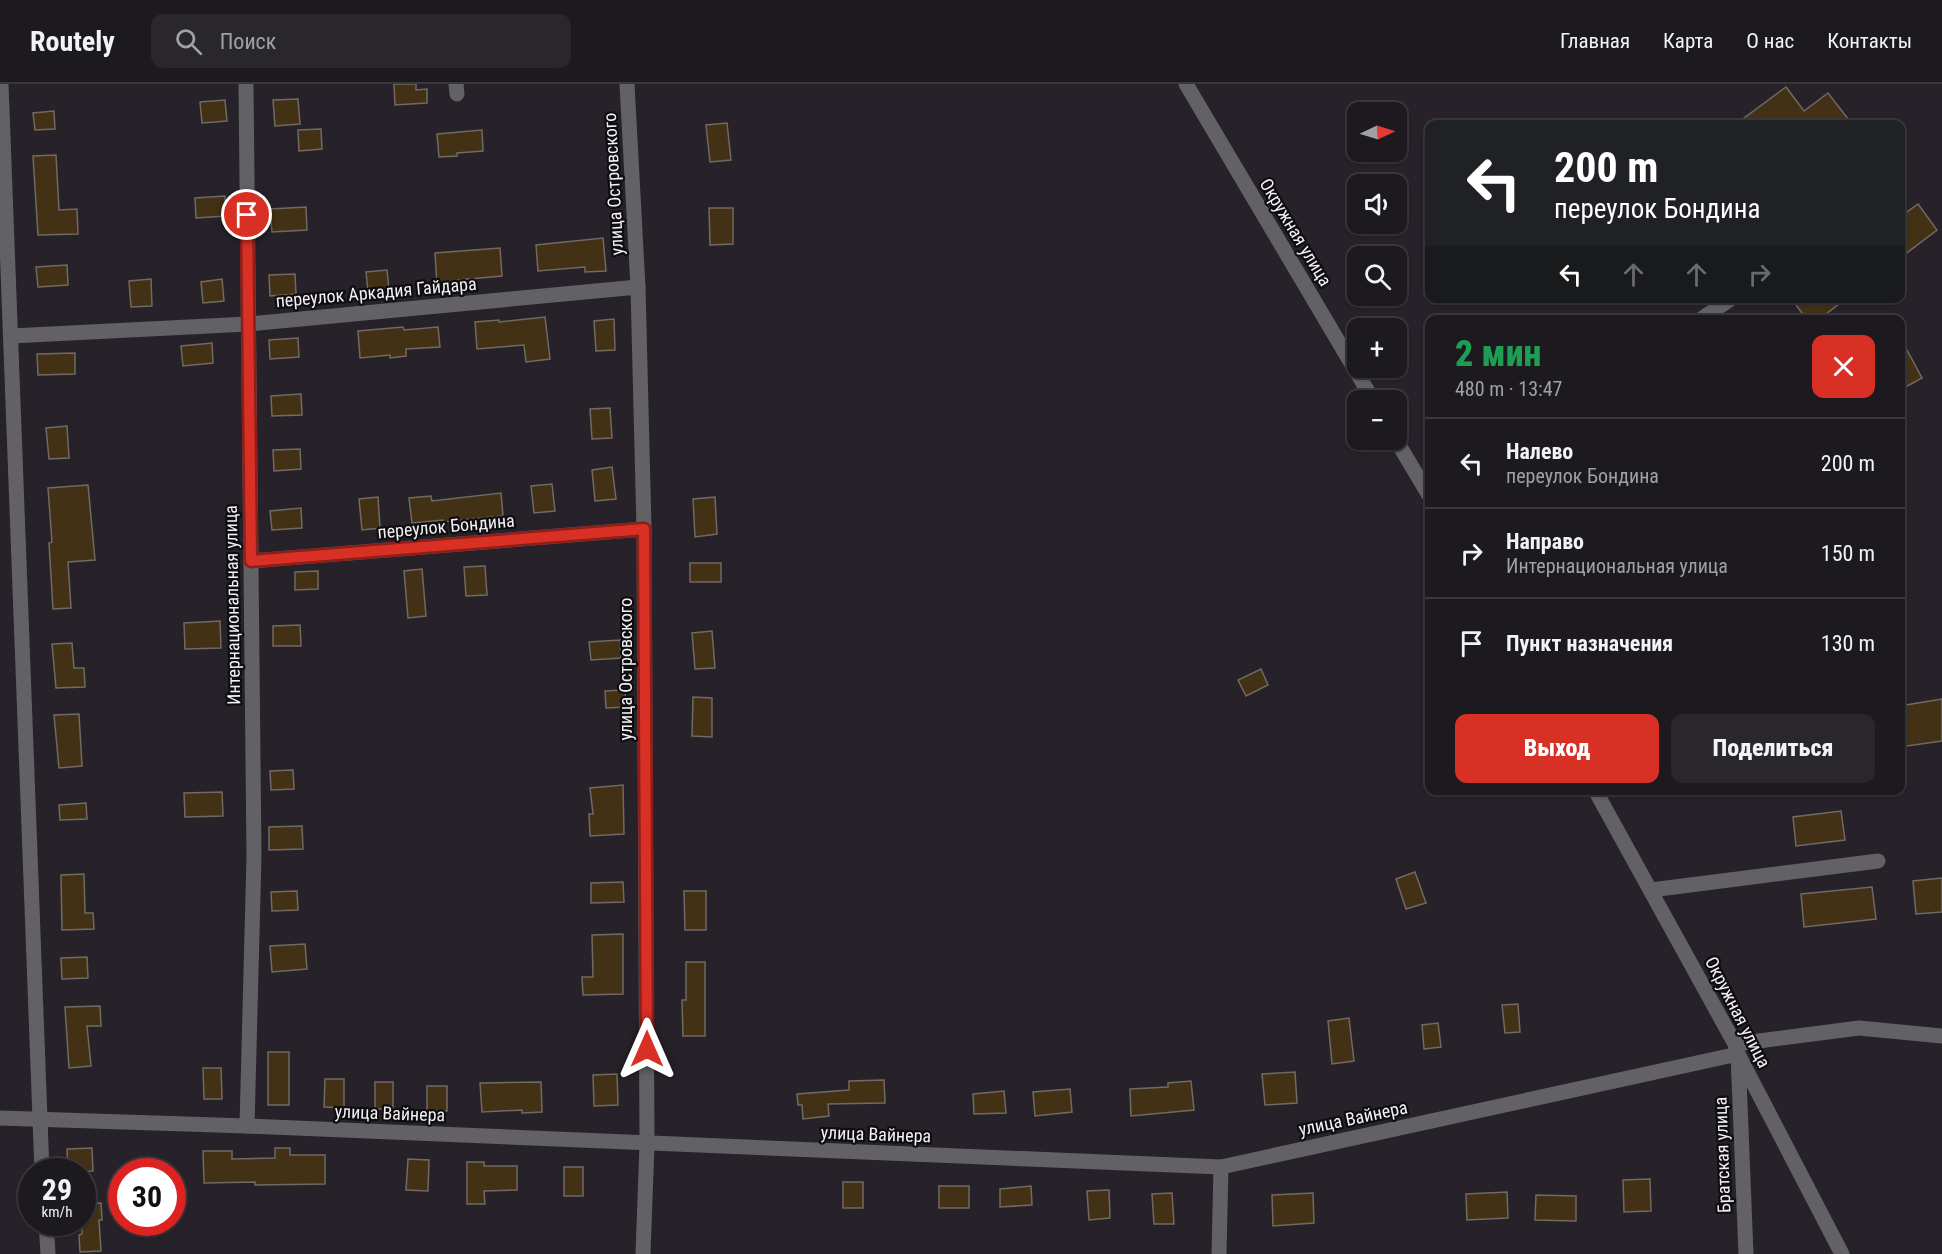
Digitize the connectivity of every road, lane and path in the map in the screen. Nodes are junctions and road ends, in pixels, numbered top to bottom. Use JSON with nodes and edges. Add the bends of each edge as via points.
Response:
{"nodes":[{"id":1,"x":1,"y":84,"type":"edge"},
{"id":2,"x":246,"y":84,"type":"edge"},
{"id":3,"x":627,"y":84,"type":"edge"},
{"id":4,"x":1186,"y":84,"type":"edge"},
{"id":5,"x":638,"y":287,"type":"junction"},
{"id":6,"x":1725,"y":303,"type":"edge"},
{"id":7,"x":1707,"y":315,"type":"edge"},
{"id":8,"x":248,"y":324,"type":"junction"},
{"id":9,"x":10,"y":336,"type":"junction"},
{"id":10,"x":1367,"y":390,"type":"edge"},
{"id":11,"x":1402,"y":450,"type":"edge"},
{"id":12,"x":1425,"y":489,"type":"edge"},
{"id":13,"x":644,"y":529,"type":"junction"},
{"id":14,"x":251,"y":561,"type":"junction"},
{"id":15,"x":1598,"y":795,"type":"edge"},
{"id":16,"x":1878,"y":861,"type":"dead end"},
{"id":17,"x":1651,"y":890,"type":"junction"},
{"id":18,"x":1942,"y":1036,"type":"edge"},
{"id":19,"x":1737,"y":1049,"type":"junction"},
{"id":20,"x":0,"y":1118,"type":"edge"},
{"id":21,"x":39,"y":1121,"type":"junction"},
{"id":22,"x":247,"y":1126,"type":"junction"},
{"id":23,"x":647,"y":1144,"type":"junction"},
{"id":24,"x":41,"y":1158,"type":"edge"},
{"id":25,"x":1221,"y":1167,"type":"junction"},
{"id":26,"x":47,"y":1236,"type":"edge"},
{"id":27,"x":48,"y":1254,"type":"edge"},
{"id":28,"x":643,"y":1254,"type":"edge"},
{"id":29,"x":1219,"y":1254,"type":"edge"},
{"id":30,"x":1746,"y":1254,"type":"edge"},
{"id":31,"x":1842,"y":1254,"type":"edge"}],
"edges":[{"from":1,"to":9,"type":"street"},
{"from":2,"to":8,"type":"street","name":"Интернациональная улица"},
{"from":3,"to":5,"type":"street","name":"улица Островского"},
{"from":4,"to":10,"type":"street","name":"Окружная улица"},
{"from":5,"to":8,"type":"street","name":"переулок Аркадия Гайдара"},
{"from":5,"to":13,"type":"street","name":"улица Островского"},
{"from":6,"to":7,"type":"street"},
{"from":8,"to":9,"type":"street","name":"переулок Аркадия Гайдара"},
{"from":8,"to":14,"type":"street","name":"Интернациональная улица"},
{"from":9,"to":21,"type":"street"},
{"from":11,"to":12,"type":"street"},
{"from":13,"to":14,"type":"street","name":"переулок Бондина"},
{"from":13,"to":23,"type":"street","name":"улица Островского"},
{"from":14,"to":22,"type":"street","name":"Интернациональная улица","via":[[254,856]]},
{"from":15,"to":17,"type":"street","name":"Окружная улица"},
{"from":16,"to":17,"type":"street"},
{"from":17,"to":19,"type":"street","name":"Окружная улица"},
{"from":18,"to":19,"type":"street","name":"улица Вайнера","via":[[1859,1028]]},
{"from":19,"to":25,"type":"street","name":"улица Вайнера"},
{"from":19,"to":30,"type":"street","name":"Братская улица"},
{"from":19,"to":31,"type":"street","name":"Окружная улица"},
{"from":20,"to":21,"type":"street","name":"улица Вайнера"},
{"from":21,"to":22,"type":"street","name":"улица Вайнера"},
{"from":21,"to":24,"type":"street"},
{"from":22,"to":23,"type":"street","name":"улица Вайнера"},
{"from":23,"to":25,"type":"street","name":"улица Вайнера"},
{"from":23,"to":28,"type":"street","name":"улица Островского"},
{"from":25,"to":29,"type":"street"},
{"from":26,"to":27,"type":"street"}]}
